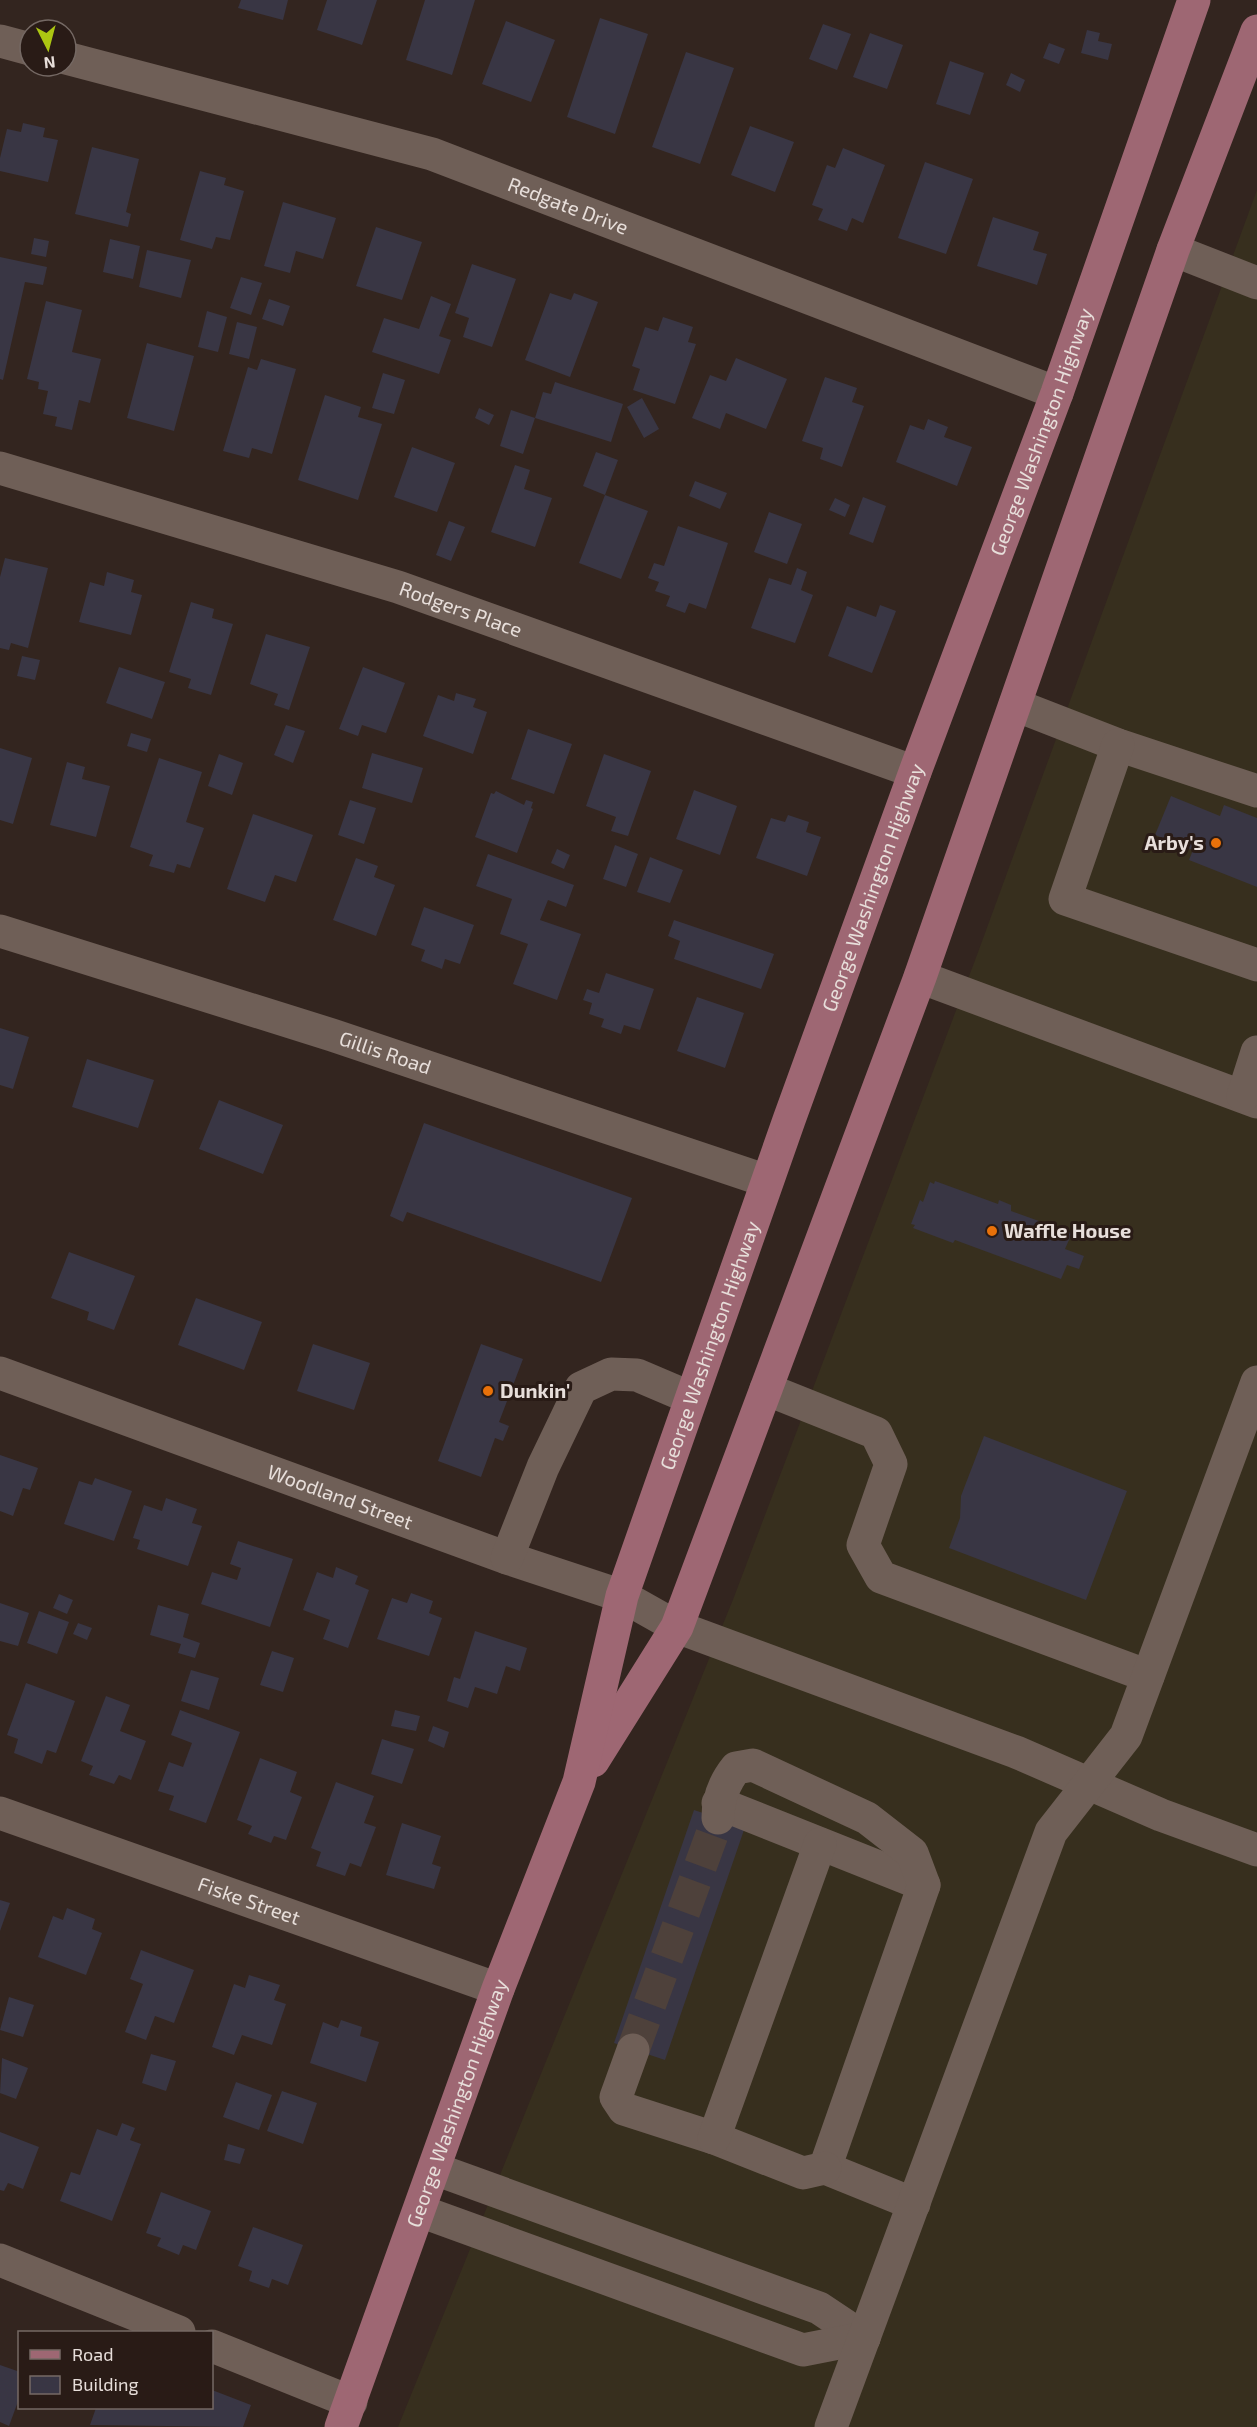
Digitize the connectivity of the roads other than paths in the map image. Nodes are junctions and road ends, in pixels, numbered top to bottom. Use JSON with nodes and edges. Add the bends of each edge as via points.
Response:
{"nodes":[{"id":1,"x":1194,"y":0,"type":"edge"},
{"id":2,"x":1257,"y":31,"type":"edge"},
{"id":3,"x":0,"y":41,"type":"edge"},
{"id":4,"x":18,"y":46,"type":"edge"},
{"id":5,"x":78,"y":61,"type":"edge"},
{"id":6,"x":1173,"y":250,"type":"junction"},
{"id":7,"x":1257,"y":284,"type":"edge"},
{"id":8,"x":1057,"y":393,"type":"junction"},
{"id":9,"x":0,"y":468,"type":"edge"},
{"id":10,"x":1014,"y":705,"type":"junction"},
{"id":11,"x":1118,"y":745,"type":"junction"},
{"id":12,"x":915,"y":772,"type":"junction"},
{"id":13,"x":1257,"y":791,"type":"edge"},
{"id":14,"x":0,"y":931,"type":"edge"},
{"id":15,"x":1257,"y":965,"type":"edge"},
{"id":16,"x":920,"y":977,"type":"junction"},
{"id":17,"x":1257,"y":1052,"type":"edge"},
{"id":18,"x":1250,"y":1099,"type":"edge"},
{"id":19,"x":767,"y":1181,"type":"junction"},
{"id":20,"x":0,"y":1373,"type":"edge"},
{"id":21,"x":1257,"y":1382,"type":"edge"},
{"id":22,"x":766,"y":1389,"type":"junction"},
{"id":23,"x":691,"y":1398,"type":"junction"},
{"id":24,"x":507,"y":1558,"type":"junction"},
{"id":25,"x":622,"y":1596,"type":"junction"},
{"id":26,"x":677,"y":1628,"type":"junction"},
{"id":27,"x":1148,"y":1676,"type":"junction"},
{"id":28,"x":579,"y":1782,"type":"junction"},
{"id":29,"x":1088,"y":1784,"type":"junction"},
{"id":30,"x":0,"y":1814,"type":"edge"},
{"id":31,"x":820,"y":1844,"type":"junction"},
{"id":32,"x":1257,"y":1850,"type":"edge"},
{"id":33,"x":924,"y":1885,"type":"junction"},
{"id":34,"x":498,"y":1989,"type":"junction"},
{"id":35,"x":633,"y":2050,"type":"tunnel mouth"},
{"id":36,"x":714,"y":2138,"type":"junction"},
{"id":37,"x":825,"y":2168,"type":"junction"},
{"id":38,"x":435,"y":2169,"type":"junction"},
{"id":39,"x":914,"y":2204,"type":"junction"},
{"id":40,"x":420,"y":2211,"type":"junction"},
{"id":41,"x":0,"y":2260,"type":"edge"},
{"id":42,"x":177,"y":2331,"type":"edge"},
{"id":43,"x":864,"y":2338,"type":"junction"},
{"id":44,"x":213,"y":2347,"type":"edge"},
{"id":45,"x":346,"y":2415,"type":"edge"},
{"id":46,"x":831,"y":2427,"type":"edge"}],
"edges":[{"from":1,"to":8,"type":"main road","name":"George Washington Highway"},
{"from":2,"to":6,"type":"main road","name":"George Washington Highway"},
{"from":3,"to":4,"type":"street"},
{"from":5,"to":8,"type":"street","name":"Redgate Drive","via":[[432,154]]},
{"from":6,"to":7,"type":"street"},
{"from":6,"to":10,"type":"main road","name":"George Washington Highway"},
{"from":8,"to":12,"type":"main road","name":"George Washington Highway"},
{"from":9,"to":12,"type":"street","name":"Rodgers Place","via":[[398,587]]},
{"from":10,"to":11,"type":"street"},
{"from":10,"to":16,"type":"main road","name":"George Washington Highway"},
{"from":11,"to":13,"type":"street"},
{"from":11,"to":15,"type":"street","via":[[1065,900]]},
{"from":12,"to":19,"type":"main road","name":"George Washington Highway"},
{"from":14,"to":19,"type":"street","name":"Gillis Road","via":[[332,1035]]},
{"from":16,"to":18,"type":"street"},
{"from":16,"to":22,"type":"main road","name":"George Washington Highway"},
{"from":17,"to":18,"type":"street"},
{"from":19,"to":23,"type":"main road","name":"George Washington Highway"},
{"from":20,"to":24,"type":"street","name":"Woodland Street"},
{"from":21,"to":27,"type":"street"},
{"from":22,"to":26,"type":"main road","name":"George Washington Highway"},
{"from":22,"to":27,"type":"street","via":[[876,1432],[891,1464],[863,1545],[880,1577]]},
{"from":23,"to":24,"type":"street","via":[[637,1375],[611,1374],[581,1388],[543,1467]]},
{"from":23,"to":25,"type":"main road","name":"George Washington Highway"},
{"from":24,"to":25,"type":"street","name":"Woodland Street"},
{"from":25,"to":26,"type":"street","name":"Woodland Street"},
{"from":25,"to":28,"type":"main road","name":"George Washington Highway"},
{"from":26,"to":28,"type":"main road","name":"George Washington Highway"},
{"from":26,"to":29,"type":"street","name":"Woodland Street","via":[[1016,1752]]},
{"from":27,"to":29,"type":"street","via":[[1126,1736]]},
{"from":28,"to":34,"type":"main road","name":"George Washington Highway"},
{"from":29,"to":32,"type":"street","name":"Woodland Street"},
{"from":29,"to":39,"type":"street","via":[[1051,1832]]},
{"from":30,"to":34,"type":"street","name":"Fiske Street"},
{"from":31,"to":33,"type":"street"},
{"from":31,"to":33,"type":"street","via":[[718,1810],[728,1778],[736,1768],[753,1765],[867,1818],[912,1853]]},
{"from":31,"to":36,"type":"street"},
{"from":33,"to":37,"type":"street"},
{"from":34,"to":38,"type":"main road","name":"George Washington Highway"},
{"from":35,"to":36,"type":"street","via":[[616,2097],[624,2109]]},
{"from":36,"to":37,"type":"street","via":[[803,2173]]},
{"from":37,"to":39,"type":"street"},
{"from":38,"to":40,"type":"main road","name":"George Washington Highway"},
{"from":38,"to":43,"type":"street","via":[[819,2308]]},
{"from":39,"to":43,"type":"street"},
{"from":40,"to":43,"type":"street","via":[[803,2350]]},
{"from":40,"to":45,"type":"main road","name":"George Washington Highway"},
{"from":41,"to":42,"type":"street"},
{"from":43,"to":46,"type":"street"},
{"from":44,"to":45,"type":"street"}]}
